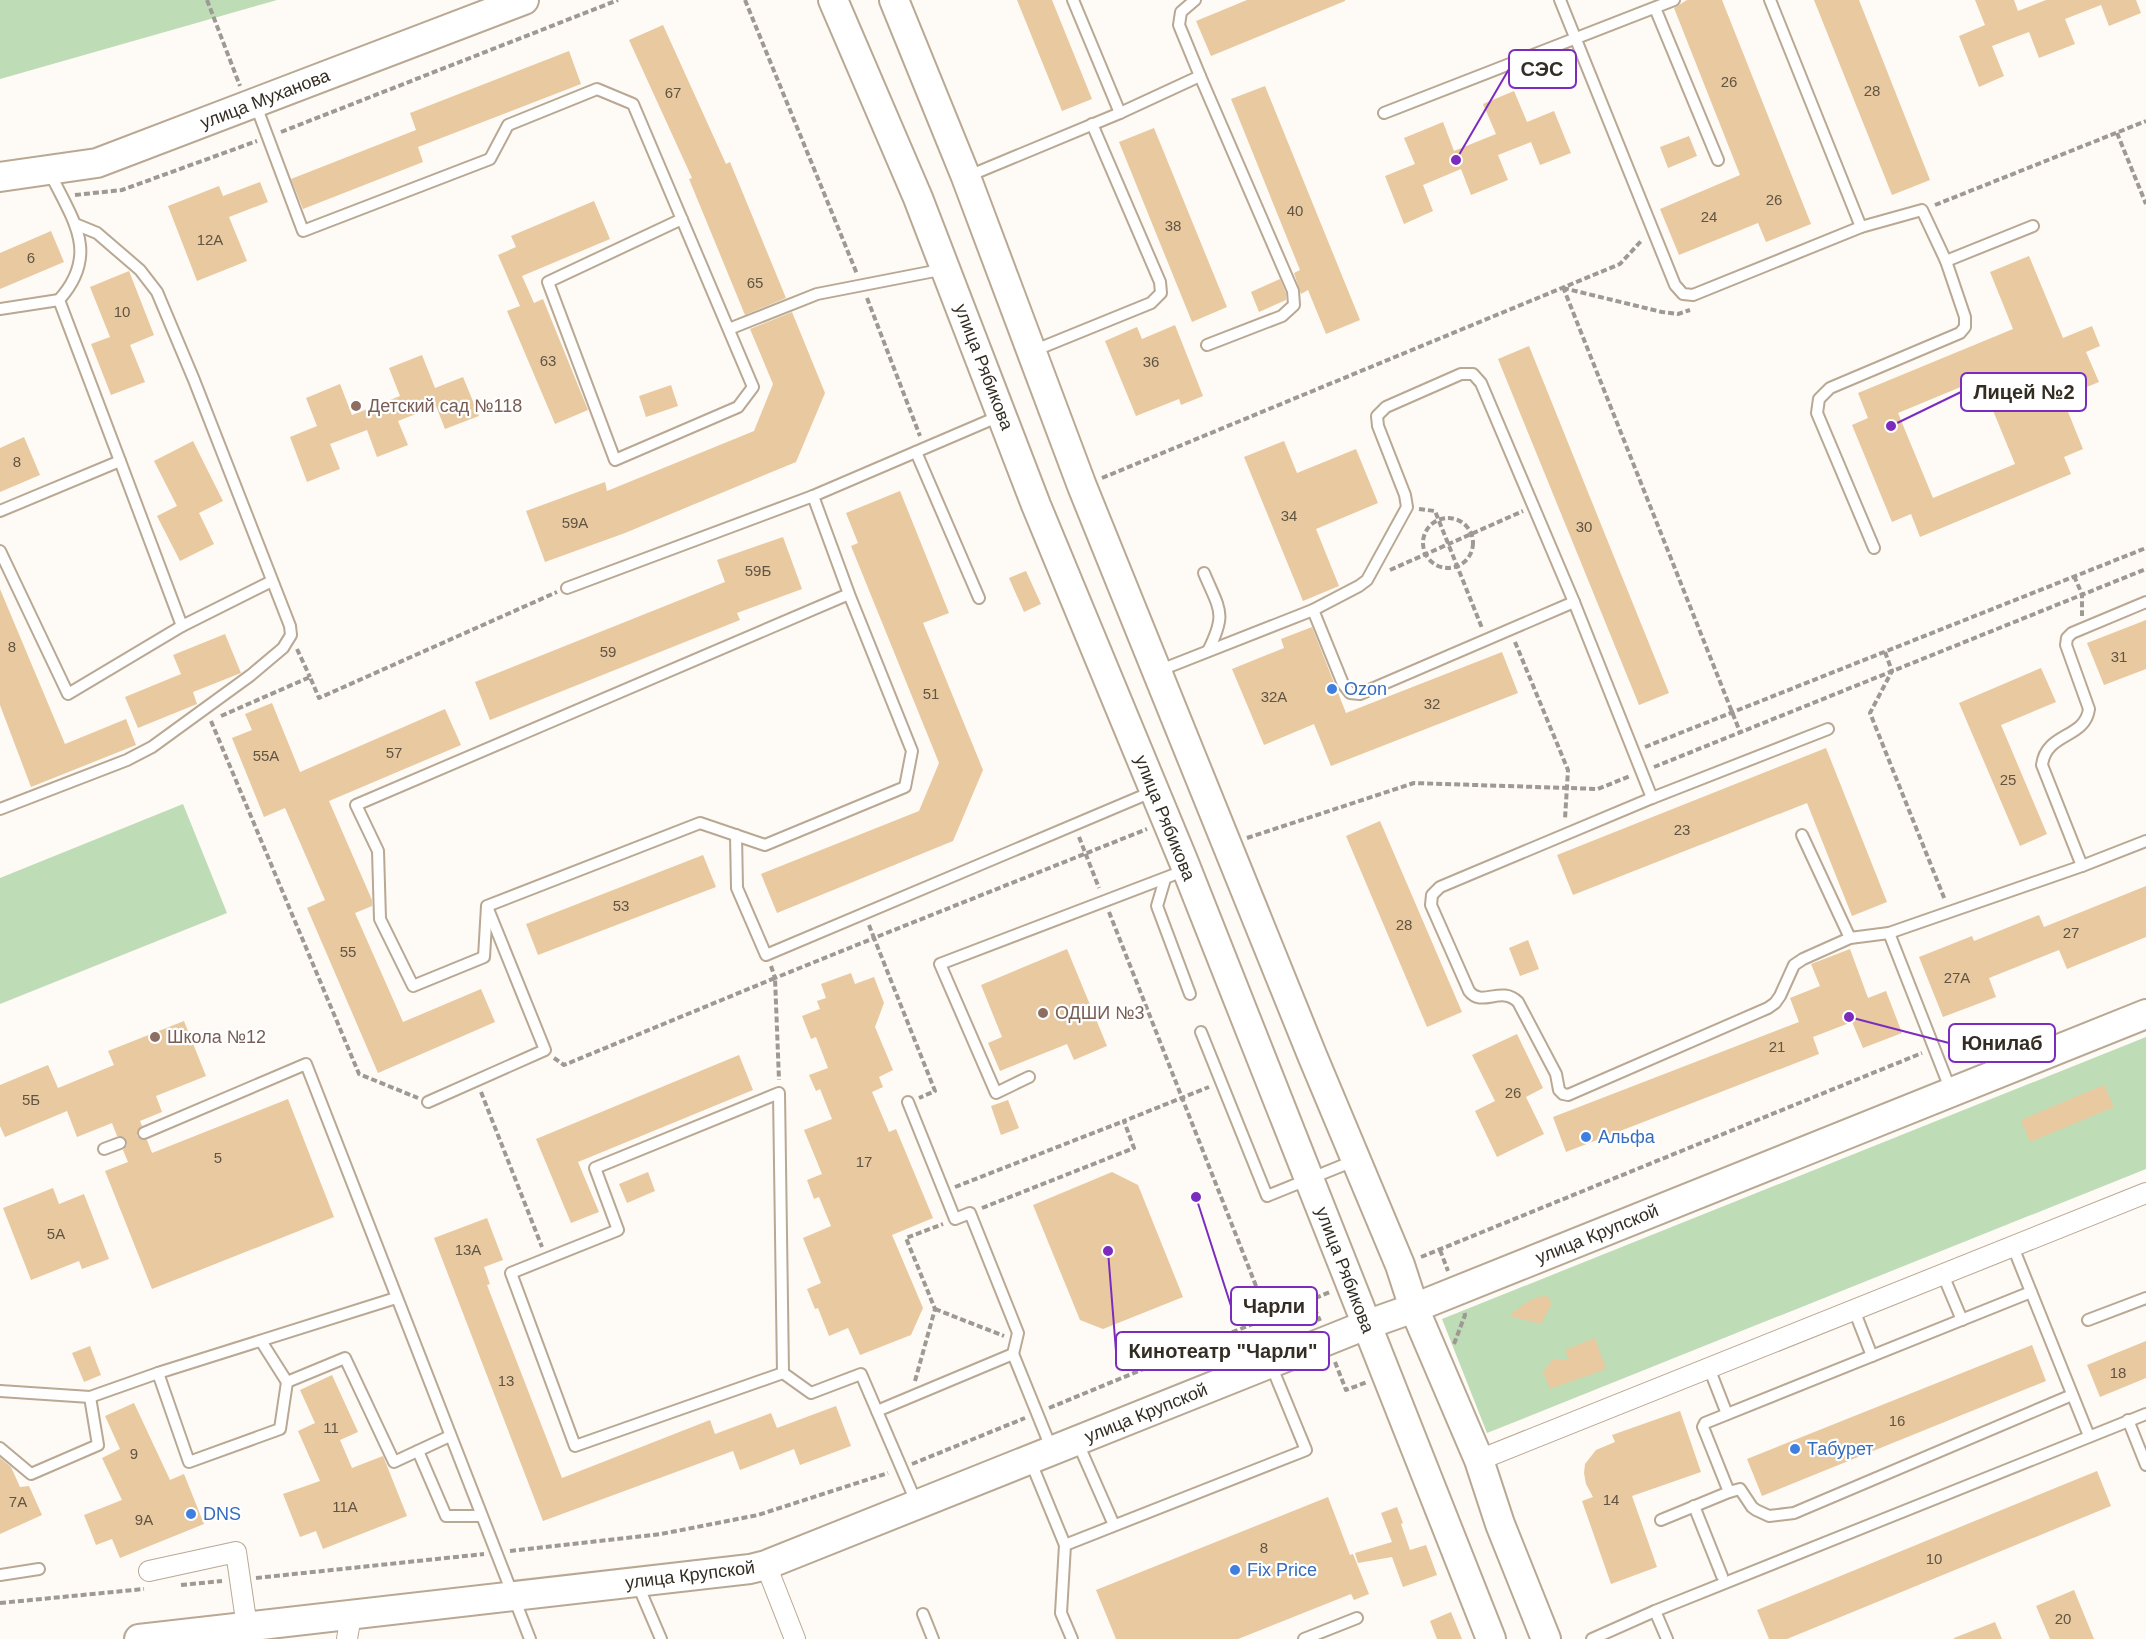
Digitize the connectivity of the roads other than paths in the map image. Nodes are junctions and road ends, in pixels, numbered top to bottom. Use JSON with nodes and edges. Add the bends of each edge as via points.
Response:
{"nodes":[{"id":1,"x":524,"y":0,"type":"edge"},
{"id":2,"x":833,"y":0,"type":"edge"},
{"id":3,"x":894,"y":0,"type":"edge"},
{"id":4,"x":1073,"y":0,"type":"edge"},
{"id":5,"x":1195,"y":0,"type":"edge"},
{"id":6,"x":1560,"y":0,"type":"edge"},
{"id":7,"x":1671,"y":0,"type":"edge"},
{"id":8,"x":1770,"y":0,"type":"edge"},
{"id":9,"x":1655,"y":8,"type":"junction"},
{"id":10,"x":1575,"y":39,"type":"junction"},
{"id":11,"x":1200,"y":76,"type":"junction"},
{"id":12,"x":251,"y":104,"type":"junction"},
{"id":13,"x":1120,"y":113,"type":"junction"},
{"id":14,"x":1384,"y":113,"type":"dead end"},
{"id":15,"x":1092,"y":124,"type":"junction"},
{"id":16,"x":1718,"y":160,"type":"dead end"},
{"id":17,"x":49,"y":170,"type":"junction"},
{"id":18,"x":0,"y":177,"type":"edge"},
{"id":19,"x":966,"y":177,"type":"junction"},
{"id":20,"x":682,"y":219,"type":"junction"},
{"id":21,"x":75,"y":224,"type":"junction"},
{"id":22,"x":2032,"y":226,"type":"dead end"},
{"id":23,"x":1862,"y":227,"type":"junction"},
{"id":24,"x":1946,"y":261,"type":"junction"},
{"id":25,"x":946,"y":269,"type":"junction"},
{"id":26,"x":59,"y":300,"type":"junction"},
{"id":27,"x":0,"y":309,"type":"edge"},
{"id":28,"x":729,"y":329,"type":"junction"},
{"id":29,"x":1207,"y":345,"type":"dead end"},
{"id":30,"x":1031,"y":351,"type":"junction"},
{"id":31,"x":1002,"y":415,"type":"junction"},
{"id":32,"x":920,"y":450,"type":"junction"},
{"id":33,"x":120,"y":461,"type":"junction"},
{"id":34,"x":813,"y":496,"type":"junction"},
{"id":35,"x":0,"y":511,"type":"edge"},
{"id":36,"x":1874,"y":549,"type":"dead end"},
{"id":37,"x":0,"y":551,"type":"edge"},
{"id":38,"x":1204,"y":573,"type":"dead end"},
{"id":39,"x":272,"y":581,"type":"junction"},
{"id":40,"x":567,"y":588,"type":"road end"},
{"id":41,"x":849,"y":594,"type":"junction"},
{"id":42,"x":979,"y":598,"type":"dead end"},
{"id":43,"x":1574,"y":602,"type":"junction"},
{"id":44,"x":2146,"y":602,"type":"edge"},
{"id":45,"x":1313,"y":610,"type":"junction"},
{"id":46,"x":182,"y":626,"type":"junction"},
{"id":47,"x":1208,"y":651,"type":"junction"},
{"id":48,"x":1158,"y":671,"type":"junction"},
{"id":49,"x":1828,"y":729,"type":"dead end"},
{"id":50,"x":1155,"y":791,"type":"junction"},
{"id":51,"x":1652,"y":798,"type":"junction"},
{"id":52,"x":0,"y":809,"type":"edge"},
{"id":53,"x":736,"y":835,"type":"junction"},
{"id":54,"x":1802,"y":835,"type":"dead end"},
{"id":55,"x":2146,"y":841,"type":"edge"},
{"id":56,"x":2082,"y":866,"type":"junction"},
{"id":57,"x":1176,"y":874,"type":"junction"},
{"id":58,"x":487,"y":906,"type":"junction"},
{"id":59,"x":1889,"y":933,"type":"junction"},
{"id":60,"x":1850,"y":938,"type":"junction"},
{"id":61,"x":1190,"y":994,"type":"dead end"},
{"id":62,"x":2146,"y":1014,"type":"edge"},
{"id":63,"x":1201,"y":1032,"type":"dead end"},
{"id":64,"x":1029,"y":1077,"type":"dead end"},
{"id":65,"x":1951,"y":1091,"type":"junction"},
{"id":66,"x":428,"y":1102,"type":"road end"},
{"id":67,"x":908,"y":1102,"type":"road end"},
{"id":68,"x":144,"y":1132,"type":"dead end"},
{"id":69,"x":120,"y":1143,"type":"dead end"},
{"id":70,"x":104,"y":1149,"type":"dead end"},
{"id":71,"x":1357,"y":1160,"type":"junction"},
{"id":72,"x":1309,"y":1179,"type":"junction"},
{"id":73,"x":2146,"y":1193,"type":"edge"},
{"id":74,"x":2013,"y":1247,"type":"junction"},
{"id":75,"x":1944,"y":1275,"type":"junction"},
{"id":76,"x":2031,"y":1292,"type":"junction"},
{"id":77,"x":396,"y":1298,"type":"junction"},
{"id":78,"x":2146,"y":1298,"type":"edge"},
{"id":79,"x":1414,"y":1308,"type":"junction"},
{"id":80,"x":1854,"y":1310,"type":"junction"},
{"id":81,"x":1962,"y":1320,"type":"junction"},
{"id":82,"x":2088,"y":1320,"type":"dead end"},
{"id":83,"x":1366,"y":1324,"type":"junction"},
{"id":84,"x":261,"y":1341,"type":"junction"},
{"id":85,"x":1013,"y":1354,"type":"junction"},
{"id":86,"x":1872,"y":1356,"type":"junction"},
{"id":87,"x":1270,"y":1363,"type":"junction"},
{"id":88,"x":1709,"y":1368,"type":"junction"},
{"id":89,"x":158,"y":1373,"type":"junction"},
{"id":90,"x":783,"y":1373,"type":"junction"},
{"id":91,"x":287,"y":1382,"type":"junction"},
{"id":92,"x":0,"y":1391,"type":"edge"},
{"id":93,"x":2072,"y":1395,"type":"junction"},
{"id":94,"x":90,"y":1397,"type":"junction"},
{"id":95,"x":877,"y":1411,"type":"junction"},
{"id":96,"x":1727,"y":1414,"type":"junction"},
{"id":97,"x":2146,"y":1414,"type":"edge"},
{"id":98,"x":2128,"y":1420,"type":"junction"},
{"id":99,"x":450,"y":1436,"type":"junction"},
{"id":100,"x":2089,"y":1436,"type":"junction"},
{"id":101,"x":0,"y":1448,"type":"edge"},
{"id":102,"x":418,"y":1451,"type":"junction"},
{"id":103,"x":1053,"y":1451,"type":"junction"},
{"id":104,"x":1479,"y":1460,"type":"junction"},
{"id":105,"x":2146,"y":1465,"type":"edge"},
{"id":106,"x":1729,"y":1492,"type":"junction"},
{"id":107,"x":917,"y":1504,"type":"junction"},
{"id":108,"x":1694,"y":1506,"type":"junction"},
{"id":109,"x":481,"y":1516,"type":"junction"},
{"id":110,"x":1661,"y":1520,"type":"dead end"},
{"id":111,"x":1114,"y":1526,"type":"junction"},
{"id":112,"x":1065,"y":1545,"type":"junction"},
{"id":113,"x":766,"y":1565,"type":"junction"},
{"id":114,"x":39,"y":1569,"type":"dead end"},
{"id":115,"x":0,"y":1575,"type":"edge"},
{"id":116,"x":1722,"y":1576,"type":"dead end"},
{"id":117,"x":149,"y":1580,"type":"road end"},
{"id":118,"x":637,"y":1582,"type":"junction"},
{"id":119,"x":513,"y":1596,"type":"junction"},
{"id":120,"x":1655,"y":1611,"type":"junction"},
{"id":121,"x":923,"y":1614,"type":"dead end"},
{"id":122,"x":1357,"y":1618,"type":"dead end"},
{"id":123,"x":247,"y":1627,"type":"junction"},
{"id":124,"x":349,"y":1627,"type":"edge"},
{"id":125,"x":139,"y":1639,"type":"edge"},
{"id":126,"x":530,"y":1639,"type":"edge"},
{"id":127,"x":661,"y":1639,"type":"edge"},
{"id":128,"x":795,"y":1639,"type":"edge"},
{"id":129,"x":933,"y":1639,"type":"edge"},
{"id":130,"x":1072,"y":1639,"type":"edge"},
{"id":131,"x":1304,"y":1639,"type":"edge"},
{"id":132,"x":1491,"y":1639,"type":"edge"},
{"id":133,"x":1546,"y":1639,"type":"edge"},
{"id":134,"x":1592,"y":1639,"type":"edge"},
{"id":135,"x":1667,"y":1639,"type":"edge"}],
"edges":[{"from":1,"to":12,"type":"street","name":"улица Муханова"},
{"from":2,"to":25,"type":"street","name":"улица Рябикова"},
{"from":3,"to":19,"type":"street"},
{"from":4,"to":13,"type":"lane"},
{"from":5,"to":11,"type":"lane","via":[[1181,12],[1179,25]]},
{"from":6,"to":10,"type":"lane"},
{"from":7,"to":9,"type":"lane"},
{"from":8,"to":23,"type":"lane"},
{"from":9,"to":10,"type":"lane"},
{"from":9,"to":16,"type":"lane"},
{"from":10,"to":14,"type":"lane"},
{"from":10,"to":23,"type":"lane","via":[[1652,229],[1683,294],[1693,295]]},
{"from":11,"to":13,"type":"lane"},
{"from":11,"to":29,"type":"lane","via":[[1293,291],[1294,305],[1282,316]]},
{"from":12,"to":17,"type":"street","name":"улица Муханова","via":[[97,163]]},
{"from":12,"to":20,"type":"lane","via":[[268,137],[303,231],[490,159],[508,125],[597,89],[633,104]]},
{"from":13,"to":15,"type":"lane"},
{"from":15,"to":19,"type":"lane"},
{"from":15,"to":30,"type":"lane","via":[[1160,282],[1161,293],[1151,303]]},
{"from":17,"to":18,"type":"street","name":"улица Муханова"},
{"from":17,"to":21,"type":"lane"},
{"from":19,"to":30,"type":"street"},
{"from":20,"to":28,"type":"lane"},
{"from":20,"to":28,"type":"lane","via":[[548,282],[615,460],[738,407],[753,387]]},
{"from":21,"to":26,"type":"lane","via":[[82,252],[80,265],[76,278]]},
{"from":21,"to":39,"type":"lane","via":[[97,233],[140,270],[157,292]]},
{"from":22,"to":24,"type":"lane"},
{"from":23,"to":24,"type":"lane","via":[[1922,210]]},
{"from":24,"to":36,"type":"lane","via":[[1965,317],[1960,333],[1830,388],[1819,399],[1817,413]]},
{"from":25,"to":28,"type":"lane","via":[[817,294]]},
{"from":25,"to":31,"type":"street","name":"улица Рябикова"},
{"from":26,"to":27,"type":"lane"},
{"from":26,"to":33,"type":"lane"},
{"from":30,"to":48,"type":"street"},
{"from":31,"to":32,"type":"lane"},
{"from":31,"to":50,"type":"street","name":"улица Рябикова"},
{"from":32,"to":34,"type":"lane"},
{"from":32,"to":42,"type":"lane"},
{"from":33,"to":35,"type":"lane"},
{"from":33,"to":46,"type":"lane"},
{"from":34,"to":40,"type":"lane"},
{"from":34,"to":41,"type":"lane"},
{"from":37,"to":46,"type":"lane","via":[[69,694]]},
{"from":38,"to":47,"type":"lane","via":[[1221,612],[1219,630]]},
{"from":39,"to":46,"type":"lane"},
{"from":39,"to":52,"type":"lane","via":[[291,635],[283,648],[251,675],[128,760]]},
{"from":41,"to":53,"type":"lane","via":[[912,751],[905,788],[765,845]]},
{"from":41,"to":58,"type":"lane","via":[[356,805],[378,851],[380,919],[413,986],[484,957]]},
{"from":43,"to":45,"type":"lane","via":[[1360,694],[1350,693],[1343,684]]},
{"from":43,"to":45,"type":"lane","via":[[1481,383],[1473,374],[1461,374],[1386,407],[1377,416],[1407,507],[1367,580]]},
{"from":43,"to":51,"type":"lane"},
{"from":44,"to":56,"type":"lane","via":[[2067,638],[2066,645],[2089,709],[2088,719],[2050,745],[2043,754],[2042,765]]},
{"from":45,"to":47,"type":"lane"},
{"from":47,"to":48,"type":"lane"},
{"from":48,"to":71,"type":"street"},
{"from":49,"to":51,"type":"lane"},
{"from":50,"to":53,"type":"lane","via":[[766,954],[737,888]]},
{"from":50,"to":57,"type":"street","name":"улица Рябикова"},
{"from":51,"to":60,"type":"lane","via":[[1440,887],[1432,895],[1431,905],[1469,991],[1480,999],[1503,995],[1518,1002],[1563,1094],[1768,1008],[1780,996],[1794,965]]},
{"from":53,"to":58,"type":"lane","via":[[700,823]]},
{"from":54,"to":60,"type":"lane"},
{"from":55,"to":56,"type":"lane"},
{"from":56,"to":59,"type":"lane"},
{"from":57,"to":61,"type":"lane","via":[[1157,906]]},
{"from":57,"to":64,"type":"lane","via":[[940,964],[996,1093]]},
{"from":57,"to":72,"type":"street","name":"улица Рябикова"},
{"from":58,"to":66,"type":"lane","via":[[545,1050]]},
{"from":59,"to":60,"type":"lane"},
{"from":59,"to":65,"type":"lane"},
{"from":62,"to":65,"type":"street","name":"улица Крупской"},
{"from":63,"to":72,"type":"lane","via":[[1267,1196]]},
{"from":65,"to":79,"type":"street","name":"улица Крупской"},
{"from":67,"to":85,"type":"lane","via":[[955,1219],[970,1213],[1018,1333]]},
{"from":68,"to":77,"type":"lane","via":[[306,1064]]},
{"from":69,"to":70,"type":"lane"},
{"from":71,"to":72,"type":"lane"},
{"from":71,"to":79,"type":"street"},
{"from":72,"to":83,"type":"street","name":"улица Рябикова"},
{"from":73,"to":74,"type":"street"},
{"from":74,"to":75,"type":"street"},
{"from":74,"to":76,"type":"lane"},
{"from":75,"to":80,"type":"street"},
{"from":75,"to":81,"type":"lane"},
{"from":76,"to":81,"type":"lane"},
{"from":76,"to":93,"type":"lane"},
{"from":77,"to":84,"type":"lane"},
{"from":77,"to":99,"type":"lane"},
{"from":78,"to":82,"type":"lane"},
{"from":79,"to":83,"type":"street","name":"улица Крупской"},
{"from":79,"to":104,"type":"street"},
{"from":80,"to":86,"type":"lane"},
{"from":80,"to":88,"type":"street"},
{"from":81,"to":86,"type":"lane"},
{"from":83,"to":87,"type":"street","name":"улица Крупской"},
{"from":83,"to":132,"type":"street","name":"улица Рябикова"},
{"from":84,"to":89,"type":"lane"},
{"from":84,"to":91,"type":"lane"},
{"from":85,"to":95,"type":"lane"},
{"from":85,"to":103,"type":"lane"},
{"from":86,"to":96,"type":"lane"},
{"from":87,"to":103,"type":"street","name":"улица Крупской"},
{"from":87,"to":111,"type":"lane","via":[[1306,1450]]},
{"from":88,"to":96,"type":"lane"},
{"from":88,"to":104,"type":"street"},
{"from":89,"to":91,"type":"lane","via":[[189,1462],[280,1429]]},
{"from":89,"to":94,"type":"lane"},
{"from":90,"to":90,"type":"lane","via":[[575,1446],[511,1273],[618,1230],[595,1168],[779,1093]]},
{"from":90,"to":95,"type":"lane","via":[[811,1393],[861,1374]]},
{"from":91,"to":102,"type":"lane","via":[[345,1358],[394,1462]]},
{"from":92,"to":94,"type":"lane"},
{"from":93,"to":100,"type":"lane"},
{"from":93,"to":106,"type":"lane","via":[[1794,1513],[1769,1516],[1752,1507],[1740,1489]]},
{"from":94,"to":101,"type":"lane","via":[[98,1445],[31,1474]]},
{"from":95,"to":107,"type":"lane"},
{"from":96,"to":106,"type":"lane","via":[[1703,1427]]},
{"from":97,"to":98,"type":"lane"},
{"from":98,"to":100,"type":"lane"},
{"from":98,"to":105,"type":"lane"},
{"from":99,"to":102,"type":"lane"},
{"from":99,"to":109,"type":"lane"},
{"from":100,"to":120,"type":"lane"},
{"from":102,"to":109,"type":"lane","via":[[446,1516]]},
{"from":103,"to":107,"type":"street","name":"улица Крупской"},
{"from":103,"to":111,"type":"lane"},
{"from":103,"to":112,"type":"lane"},
{"from":104,"to":133,"type":"street"},
{"from":106,"to":108,"type":"lane"},
{"from":107,"to":113,"type":"street","name":"улица Крупской"},
{"from":108,"to":110,"type":"lane"},
{"from":108,"to":116,"type":"lane"},
{"from":109,"to":119,"type":"lane"},
{"from":111,"to":112,"type":"lane"},
{"from":112,"to":130,"type":"lane","via":[[1061,1613]]},
{"from":113,"to":118,"type":"street","name":"улица Крупской"},
{"from":113,"to":128,"type":"street"},
{"from":114,"to":115,"type":"lane"},
{"from":117,"to":123,"type":"street","via":[[236,1552]]},
{"from":118,"to":119,"type":"street","name":"улица Крупской"},
{"from":118,"to":127,"type":"lane"},
{"from":119,"to":124,"type":"street","name":"улица Крупской"},
{"from":119,"to":126,"type":"lane"},
{"from":120,"to":134,"type":"lane"},
{"from":120,"to":135,"type":"lane"},
{"from":121,"to":129,"type":"lane"},
{"from":122,"to":131,"type":"lane"},
{"from":123,"to":124,"type":"street","name":"улица Крупской"},
{"from":123,"to":125,"type":"street","name":"улица Крупской"}]}
